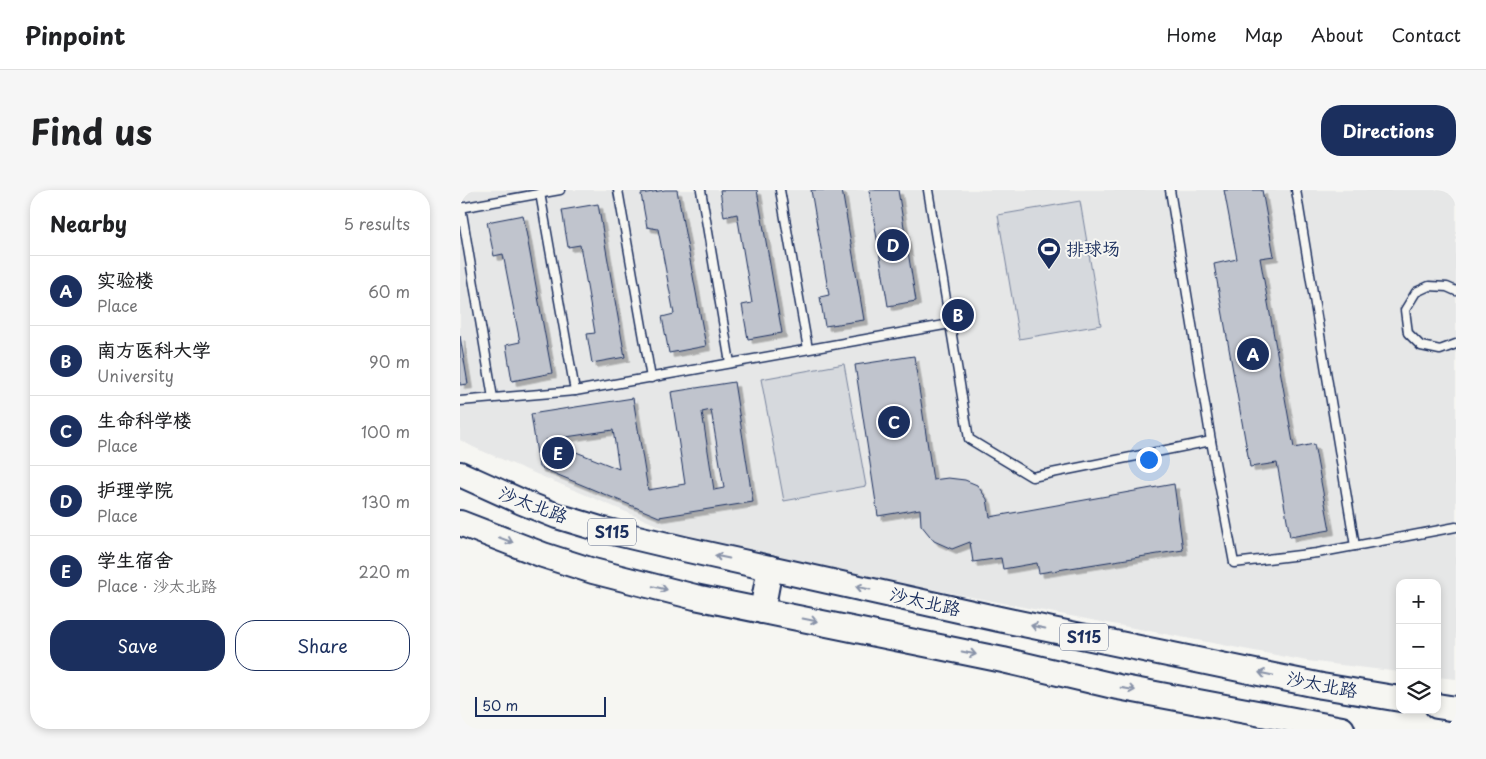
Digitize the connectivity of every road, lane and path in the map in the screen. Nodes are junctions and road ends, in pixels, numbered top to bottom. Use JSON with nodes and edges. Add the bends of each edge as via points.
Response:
{"nodes":[{"id":1,"x":560,"y":190,"type":"edge"},
{"id":2,"x":618,"y":190,"type":"edge"},
{"id":3,"x":701,"y":190,"type":"edge"},
{"id":4,"x":780,"y":190,"type":"edge"},
{"id":5,"x":929,"y":190,"type":"edge"},
{"id":6,"x":1170,"y":190,"type":"edge"},
{"id":7,"x":1296,"y":190,"type":"edge"},
{"id":8,"x":540,"y":194,"type":"junction"},
{"id":9,"x":461,"y":208,"type":"edge"},
{"id":10,"x":1456,"y":292,"type":"edge"},
{"id":11,"x":950,"y":324,"type":"junction"},
{"id":12,"x":1456,"y":344,"type":"edge"},
{"id":13,"x":808,"y":349,"type":"junction"},
{"id":14,"x":730,"y":363,"type":"junction"},
{"id":15,"x":651,"y":378,"type":"junction"},
{"id":16,"x":575,"y":392,"type":"junction"},
{"id":17,"x":493,"y":398,"type":"junction"},
{"id":18,"x":460,"y":401,"type":"edge"},
{"id":19,"x":1211,"y":441,"type":"junction"},
{"id":20,"x":460,"y":474,"type":"edge"},
{"id":21,"x":460,"y":523,"type":"edge"},
{"id":22,"x":1456,"y":527,"type":"edge"},
{"id":23,"x":1355,"y":546,"type":"junction"},
{"id":24,"x":770,"y":568,"type":"junction"},
{"id":25,"x":762,"y":611,"type":"junction"},
{"id":26,"x":1396,"y":698,"type":"edge"},
{"id":27,"x":1441,"y":707,"type":"edge"},
{"id":28,"x":1456,"y":709,"type":"edge"},
{"id":29,"x":1342,"y":729,"type":"edge"}],
"edges":[{"from":1,"to":8,"type":"lane"},
{"from":2,"to":15,"type":"lane"},
{"from":3,"to":14,"type":"lane"},
{"from":4,"to":13,"type":"lane"},
{"from":5,"to":11,"type":"lane"},
{"from":6,"to":19,"type":"lane"},
{"from":7,"to":23,"type":"lane"},
{"from":8,"to":9,"type":"lane"},
{"from":8,"to":16,"type":"lane"},
{"from":9,"to":17,"type":"lane"},
{"from":10,"to":12,"type":"lane","via":[[1448,287],[1429,286],[1416,292],[1405,310],[1408,333],[1421,346],[1440,350]]},
{"from":11,"to":13,"type":"lane"},
{"from":11,"to":19,"type":"lane","via":[[969,439],[1032,477]]},
{"from":13,"to":14,"type":"lane"},
{"from":14,"to":15,"type":"lane"},
{"from":15,"to":16,"type":"lane"},
{"from":16,"to":17,"type":"lane"},
{"from":17,"to":18,"type":"lane"},
{"from":19,"to":23,"type":"lane","via":[[1234,563]]},
{"from":24,"to":20,"type":"main road","name":"沙太北路","number":"S115","one_way":true,"via":[[557,516]]},
{"from":21,"to":25,"type":"main road","number":"S115","one_way":true,"via":[[593,571]]},
{"from":22,"to":23,"type":"lane"},
{"from":24,"to":25,"type":"main road"},
{"from":26,"to":24,"type":"main road","name":"沙太北路","number":"S115","one_way":true,"via":[[999,619]]},
{"from":25,"to":29,"type":"main road","number":"S115","one_way":true,"via":[[1118,687]]},
{"from":27,"to":28,"type":"main road"}]}
